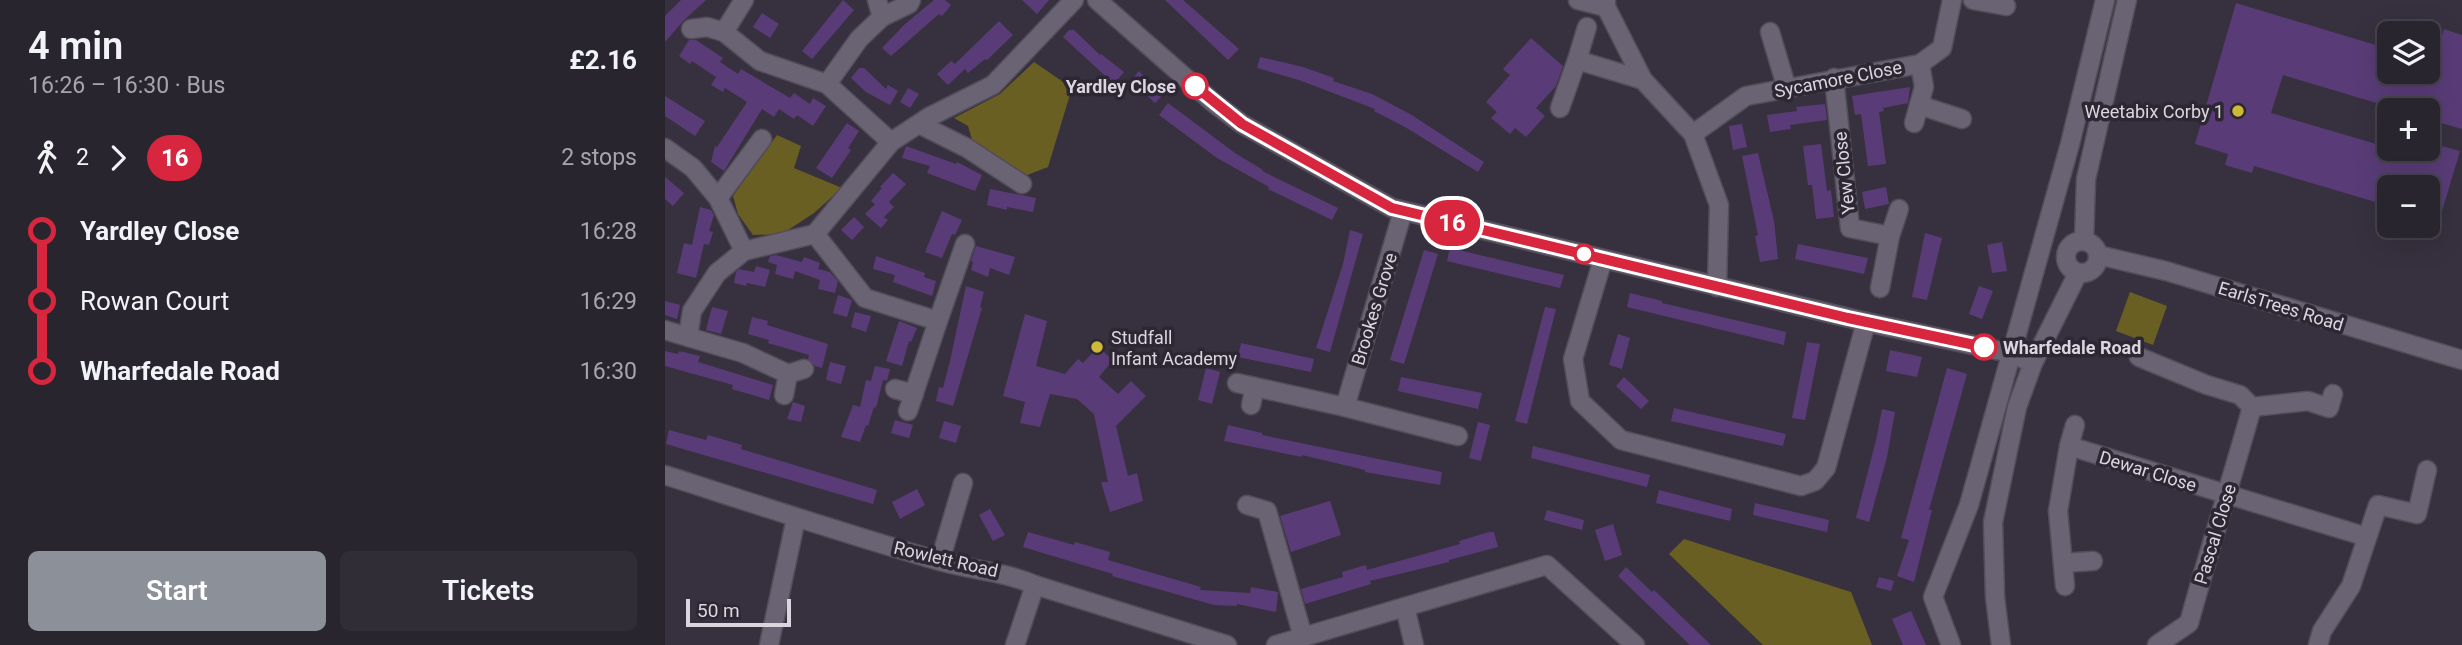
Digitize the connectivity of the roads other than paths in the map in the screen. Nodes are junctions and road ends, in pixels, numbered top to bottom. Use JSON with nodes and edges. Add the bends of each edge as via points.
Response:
{"nodes":[{"id":1,"x":744,"y":0,"type":"edge"},
{"id":2,"x":911,"y":0,"type":"edge"},
{"id":3,"x":1074,"y":0,"type":"edge"},
{"id":4,"x":1097,"y":0,"type":"edge"},
{"id":5,"x":1578,"y":0,"type":"edge"},
{"id":6,"x":1952,"y":0,"type":"edge"},
{"id":7,"x":1973,"y":0,"type":"edge"},
{"id":8,"x":2105,"y":0,"type":"edge"},
{"id":9,"x":2127,"y":0,"type":"edge"},
{"id":10,"x":1606,"y":4,"type":"edge"},
{"id":11,"x":2006,"y":6,"type":"dead end"},
{"id":12,"x":879,"y":8,"type":"edge"},
{"id":13,"x":1587,"y":27,"type":"dead end"},
{"id":14,"x":691,"y":29,"type":"dead end"},
{"id":15,"x":724,"y":32,"type":"junction"},
{"id":16,"x":1770,"y":32,"type":"dead end"},
{"id":17,"x":1577,"y":60,"type":"junction"},
{"id":18,"x":1920,"y":64,"type":"junction"},
{"id":19,"x":1834,"y":78,"type":"junction"},
{"id":20,"x":1643,"y":80,"type":"junction"},
{"id":21,"x":827,"y":83,"type":"junction"},
{"id":22,"x":1787,"y":89,"type":"junction"},
{"id":23,"x":1919,"y":105,"type":"junction"},
{"id":24,"x":1560,"y":108,"type":"dead end"},
{"id":25,"x":1962,"y":119,"type":"dead end"},
{"id":26,"x":1914,"y":123,"type":"dead end"},
{"id":27,"x":919,"y":124,"type":"junction"},
{"id":28,"x":1693,"y":134,"type":"junction"},
{"id":29,"x":762,"y":139,"type":"dead end"},
{"id":30,"x":891,"y":142,"type":"junction"},
{"id":31,"x":665,"y":148,"type":"edge"},
{"id":32,"x":1022,"y":184,"type":"dead end"},
{"id":33,"x":718,"y":198,"type":"junction"},
{"id":34,"x":1899,"y":209,"type":"dead end"},
{"id":35,"x":1403,"y":211,"type":"junction"},
{"id":36,"x":815,"y":234,"type":"junction"},
{"id":37,"x":1890,"y":236,"type":"junction"},
{"id":38,"x":2084,"y":241,"type":"junction"},
{"id":39,"x":965,"y":244,"type":"dead end"},
{"id":40,"x":744,"y":251,"type":"junction"},
{"id":41,"x":2098,"y":255,"type":"junction"},
{"id":42,"x":1604,"y":259,"type":"junction"},
{"id":43,"x":2078,"y":273,"type":"junction"},
{"id":44,"x":1717,"y":287,"type":"junction"},
{"id":45,"x":1880,"y":288,"type":"dead end"},
{"id":46,"x":938,"y":321,"type":"junction"},
{"id":47,"x":1866,"y":322,"type":"junction"},
{"id":48,"x":665,"y":330,"type":"edge"},
{"id":49,"x":688,"y":337,"type":"junction"},
{"id":50,"x":2010,"y":353,"type":"junction"},
{"id":51,"x":2139,"y":358,"type":"dead end"},
{"id":52,"x":2462,"y":360,"type":"edge"},
{"id":53,"x":2033,"y":363,"type":"junction"},
{"id":54,"x":1237,"y":383,"type":"dead end"},
{"id":55,"x":1255,"y":387,"type":"junction"},
{"id":56,"x":895,"y":389,"type":"dead end"},
{"id":57,"x":784,"y":395,"type":"dead end"},
{"id":58,"x":1251,"y":405,"type":"dead end"},
{"id":59,"x":1345,"y":407,"type":"junction"},
{"id":60,"x":2252,"y":407,"type":"junction"},
{"id":61,"x":2328,"y":408,"type":"dead end"},
{"id":62,"x":2075,"y":425,"type":"dead end"},
{"id":63,"x":1458,"y":436,"type":"dead end"},
{"id":64,"x":2069,"y":446,"type":"junction"},
{"id":65,"x":2427,"y":470,"type":"dead end"},
{"id":66,"x":665,"y":475,"type":"edge"},
{"id":67,"x":963,"y":482,"type":"dead end"},
{"id":68,"x":2228,"y":495,"type":"junction"},
{"id":69,"x":1247,"y":505,"type":"dead end"},
{"id":70,"x":796,"y":518,"type":"junction"},
{"id":71,"x":2367,"y":537,"type":"junction"},
{"id":72,"x":940,"y":561,"type":"junction"},
{"id":73,"x":2093,"y":561,"type":"dead end"},
{"id":74,"x":2063,"y":563,"type":"junction"},
{"id":75,"x":1035,"y":585,"type":"junction"},
{"id":76,"x":2065,"y":586,"type":"dead end"},
{"id":77,"x":1405,"y":607,"type":"junction"},
{"id":78,"x":1303,"y":637,"type":"junction"},
{"id":79,"x":769,"y":645,"type":"edge"},
{"id":80,"x":1015,"y":645,"type":"edge"},
{"id":81,"x":1227,"y":645,"type":"edge"},
{"id":82,"x":1276,"y":645,"type":"edge"},
{"id":83,"x":1414,"y":645,"type":"edge"},
{"id":84,"x":1635,"y":645,"type":"edge"},
{"id":85,"x":1951,"y":645,"type":"edge"},
{"id":86,"x":2001,"y":645,"type":"edge"},
{"id":87,"x":2158,"y":645,"type":"edge"},
{"id":88,"x":2318,"y":645,"type":"edge"}],
"edges":[{"from":1,"to":15,"type":"street"},
{"from":2,"to":12,"type":"street"},
{"from":3,"to":27,"type":"street","via":[[993,85]]},
{"from":4,"to":35,"type":"street","via":[[1242,124]]},
{"from":5,"to":10,"type":"street"},
{"from":6,"to":18,"type":"street","name":"Sycamore Close","via":[[1942,48]]},
{"from":7,"to":11,"type":"street"},
{"from":8,"to":50,"type":"street","via":[[2070,144]]},
{"from":9,"to":38,"type":"street","via":[[2086,178]]},
{"from":10,"to":20,"type":"street"},
{"from":12,"to":21,"type":"street"},
{"from":13,"to":17,"type":"street"},
{"from":14,"to":15,"type":"street"},
{"from":15,"to":21,"type":"street","via":[[760,61]]},
{"from":16,"to":22,"type":"street"},
{"from":17,"to":20,"type":"street"},
{"from":17,"to":24,"type":"street"},
{"from":18,"to":19,"type":"street","name":"Sycamore Close"},
{"from":18,"to":23,"type":"street","via":[[1924,87]]},
{"from":19,"to":22,"type":"street","name":"Sycamore Close"},
{"from":19,"to":37,"type":"street","name":"Yew Close","via":[[1850,228]]},
{"from":20,"to":28,"type":"street"},
{"from":21,"to":30,"type":"street"},
{"from":22,"to":28,"type":"street","name":"Sycamore Close","via":[[1746,96]]},
{"from":23,"to":25,"type":"street"},
{"from":23,"to":26,"type":"street"},
{"from":27,"to":30,"type":"street"},
{"from":27,"to":32,"type":"street"},
{"from":28,"to":44,"type":"street","via":[[1719,205]]},
{"from":29,"to":33,"type":"street"},
{"from":30,"to":36,"type":"street"},
{"from":31,"to":33,"type":"street","via":[[693,168]]},
{"from":33,"to":40,"type":"street"},
{"from":34,"to":37,"type":"street"},
{"from":35,"to":42,"type":"street"},
{"from":35,"to":59,"type":"street","name":"Brookes Grove"},
{"from":36,"to":40,"type":"street"},
{"from":36,"to":46,"type":"street","via":[[865,298]]},
{"from":37,"to":45,"type":"street"},
{"from":38,"to":41,"type":"street"},
{"from":38,"to":43,"type":"street","via":[[2067,253],[2069,266]]},
{"from":39,"to":46,"type":"street","via":[[962,274]]},
{"from":40,"to":49,"type":"street","via":[[717,273],[692,311]]},
{"from":41,"to":43,"type":"street","via":[[2093,270]]},
{"from":41,"to":52,"type":"street","name":"EarlsTrees Road"},
{"from":42,"to":44,"type":"street"},
{"from":42,"to":47,"type":"street","via":[[1573,359],[1580,401],[1621,440],[1801,486],[1815,481],[1826,467]]},
{"from":43,"to":53,"type":"street"},
{"from":44,"to":47,"type":"street"},
{"from":46,"to":56,"type":"street","via":[[911,403]]},
{"from":47,"to":50,"type":"street"},
{"from":48,"to":49,"type":"street"},
{"from":49,"to":57,"type":"street","via":[[796,371]]},
{"from":50,"to":53,"type":"street"},
{"from":50,"to":85,"type":"street","via":[[1969,505],[1933,597]]},
{"from":51,"to":60,"type":"street","via":[[2240,395]]},
{"from":53,"to":86,"type":"street","via":[[2017,407],[1993,522]]},
{"from":54,"to":55,"type":"street"},
{"from":55,"to":58,"type":"street"},
{"from":55,"to":59,"type":"street"},
{"from":59,"to":63,"type":"street","via":[[1436,438]]},
{"from":60,"to":61,"type":"street","via":[[2308,401]]},
{"from":60,"to":68,"type":"street","name":"Pascal Close"},
{"from":62,"to":64,"type":"street"},
{"from":64,"to":68,"type":"street","name":"Dewar Close"},
{"from":64,"to":74,"type":"street","via":[[2059,511]]},
{"from":65,"to":71,"type":"street","via":[[2417,514],[2378,505]]},
{"from":66,"to":70,"type":"street","name":"Rowlett Road"},
{"from":67,"to":72,"type":"street"},
{"from":68,"to":71,"type":"street","name":"Dewar Close"},
{"from":68,"to":87,"type":"street","name":"Pascal Close","via":[[2189,623]]},
{"from":69,"to":78,"type":"street","via":[[1267,512]]},
{"from":70,"to":72,"type":"street","name":"Rowlett Road"},
{"from":70,"to":79,"type":"street"},
{"from":71,"to":88,"type":"street","via":[[2351,586]]},
{"from":72,"to":75,"type":"street","name":"Rowlett Road","via":[[1012,575]]},
{"from":73,"to":74,"type":"street"},
{"from":74,"to":76,"type":"street"},
{"from":75,"to":80,"type":"street"},
{"from":75,"to":81,"type":"street","name":"Rowlett Road"},
{"from":77,"to":78,"type":"street"},
{"from":77,"to":83,"type":"street"},
{"from":77,"to":84,"type":"street","via":[[1548,565]]},
{"from":78,"to":82,"type":"street"}]}
